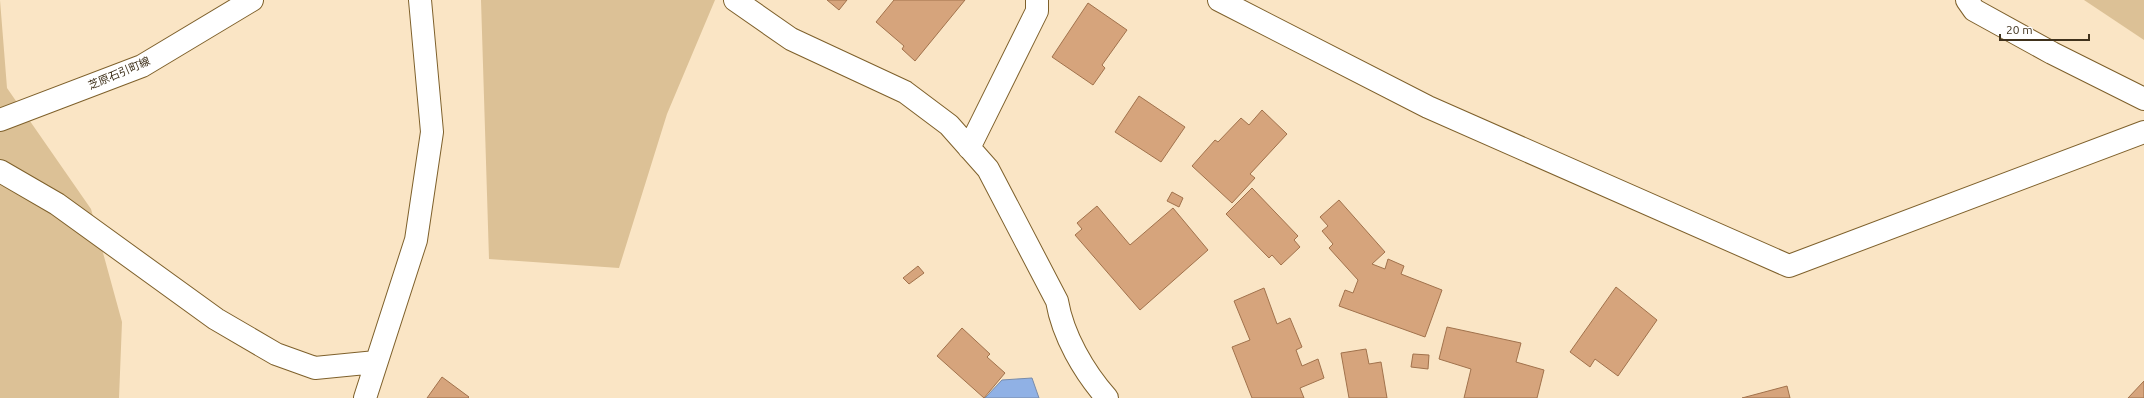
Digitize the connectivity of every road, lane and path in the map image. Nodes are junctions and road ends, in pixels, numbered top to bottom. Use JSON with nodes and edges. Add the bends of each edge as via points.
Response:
{"nodes":[{"id":1,"x":252,"y":0,"type":"edge"},
{"id":2,"x":420,"y":0,"type":"edge"},
{"id":3,"x":735,"y":0,"type":"edge"},
{"id":4,"x":1037,"y":0,"type":"edge"},
{"id":5,"x":1218,"y":0,"type":"edge"},
{"id":6,"x":1967,"y":0,"type":"edge"},
{"id":7,"x":2144,"y":99,"type":"edge"},
{"id":8,"x":0,"y":120,"type":"edge"},
{"id":9,"x":2144,"y":132,"type":"edge"},
{"id":10,"x":969,"y":148,"type":"junction"},
{"id":11,"x":0,"y":171,"type":"edge"},
{"id":12,"x":376,"y":362,"type":"junction"},
{"id":13,"x":365,"y":398,"type":"edge"},
{"id":14,"x":1107,"y":398,"type":"edge"}],
"edges":[{"from":1,"to":8,"type":"street","name":"芝原石引町線","via":[[142,66]]},
{"from":2,"to":12,"type":"street","via":[[432,132],[416,240]]},
{"from":3,"to":10,"type":"street","via":[[792,39],[905,92],[949,126]]},
{"from":4,"to":10,"type":"street","via":[[1037,11]]},
{"from":5,"to":9,"type":"street","via":[[1428,107],[1788,266]]},
{"from":6,"to":7,"type":"street","via":[[1974,10],[1981,14]]},
{"from":10,"to":14,"type":"street","via":[[988,169],[1057,301],[1060,318],[1089,378]]},
{"from":11,"to":12,"type":"street","via":[[57,204],[216,319],[276,354],[315,368]]},
{"from":12,"to":13,"type":"street"}]}
